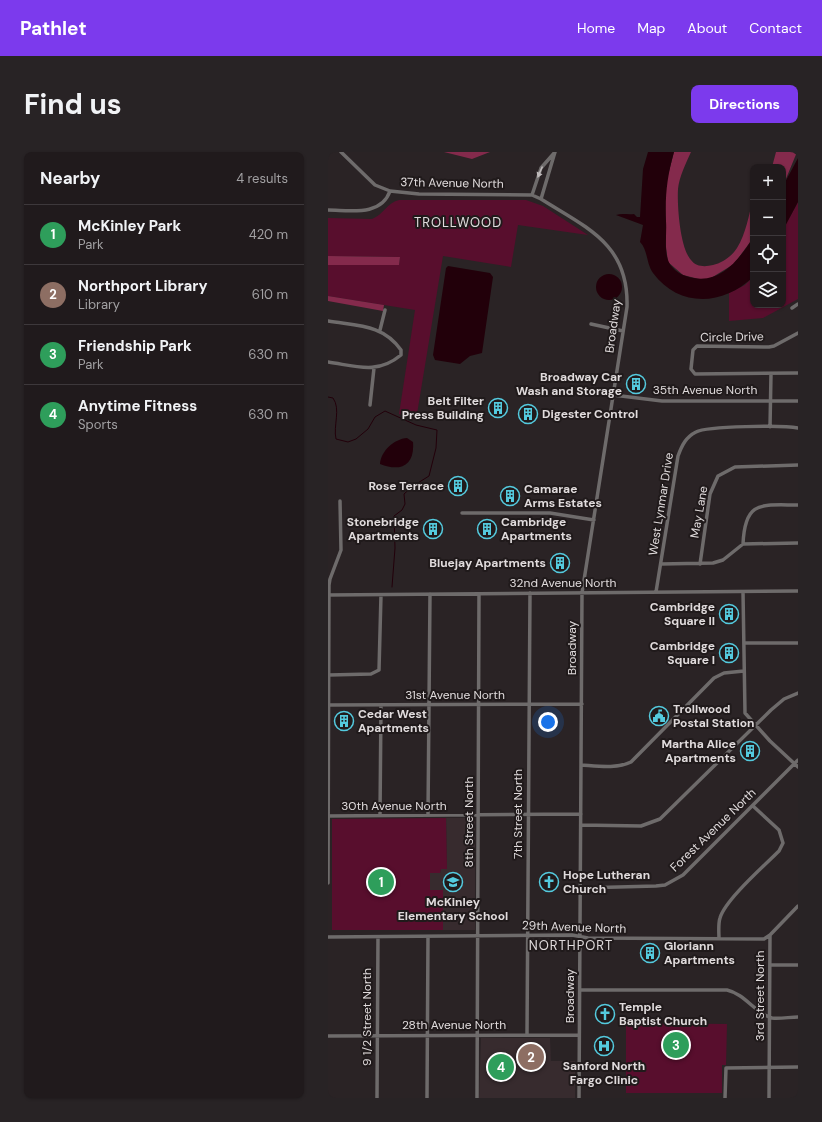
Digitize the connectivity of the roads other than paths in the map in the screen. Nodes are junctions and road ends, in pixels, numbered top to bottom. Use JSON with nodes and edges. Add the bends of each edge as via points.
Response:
{"nodes":[{"id":1,"x":341,"y":152,"type":"edge"},
{"id":2,"x":555,"y":152,"type":"edge"},
{"id":3,"x":390,"y":191,"type":"junction"},
{"id":4,"x":532,"y":195,"type":"junction"},
{"id":5,"x":541,"y":199,"type":"junction"},
{"id":6,"x":328,"y":210,"type":"edge"},
{"id":7,"x":577,"y":222,"type":"joint"},
{"id":8,"x":798,"y":304,"type":"edge"},
{"id":9,"x":792,"y":308,"type":"dead end"},
{"id":10,"x":385,"y":310,"type":"dead end"},
{"id":11,"x":328,"y":321,"type":"edge"},
{"id":12,"x":591,"y":324,"type":"dead end"},
{"id":13,"x":380,"y":330,"type":"junction"},
{"id":14,"x":623,"y":331,"type":"junction"},
{"id":15,"x":798,"y":333,"type":"edge"},
{"id":16,"x":328,"y":362,"type":"edge"},
{"id":17,"x":374,"y":368,"type":"junction"},
{"id":18,"x":798,"y":373,"type":"edge"},
{"id":19,"x":771,"y":374,"type":"junction"},
{"id":20,"x":613,"y":395,"type":"junction"},
{"id":21,"x":771,"y":401,"type":"junction"},
{"id":22,"x":798,"y":401,"type":"edge"},
{"id":23,"x":370,"y":405,"type":"dead end"},
{"id":24,"x":770,"y":427,"type":"junction"},
{"id":25,"x":798,"y":428,"type":"edge"},
{"id":26,"x":798,"y":465,"type":"edge"},
{"id":27,"x":340,"y":501,"type":"dead end"},
{"id":28,"x":798,"y":504,"type":"edge"},
{"id":29,"x":462,"y":513,"type":"dead end"},
{"id":30,"x":594,"y":520,"type":"junction"},
{"id":31,"x":798,"y":543,"type":"edge"},
{"id":32,"x":743,"y":544,"type":"junction"},
{"id":33,"x":661,"y":564,"type":"junction"},
{"id":34,"x":700,"y":564,"type":"junction"},
{"id":35,"x":798,"y":591,"type":"edge"},
{"id":36,"x":656,"y":592,"type":"junction"},
{"id":37,"x":743,"y":592,"type":"junction"},
{"id":38,"x":530,"y":593,"type":"junction"},
{"id":39,"x":582,"y":593,"type":"junction"},
{"id":40,"x":430,"y":594,"type":"junction"},
{"id":41,"x":479,"y":594,"type":"junction"},
{"id":42,"x":329,"y":595,"type":"edge"},
{"id":43,"x":381,"y":595,"type":"junction"},
{"id":44,"x":744,"y":643,"type":"junction"},
{"id":45,"x":798,"y":643,"type":"edge"},
{"id":46,"x":744,"y":671,"type":"junction"},
{"id":47,"x":329,"y":675,"type":"junction"},
{"id":48,"x":798,"y":693,"type":"edge"},
{"id":49,"x":582,"y":704,"type":"junction"},
{"id":50,"x":329,"y":705,"type":"junction"},
{"id":51,"x":382,"y":705,"type":"junction"},
{"id":52,"x":429,"y":705,"type":"junction"},
{"id":53,"x":478,"y":705,"type":"junction"},
{"id":54,"x":528,"y":705,"type":"junction"},
{"id":55,"x":755,"y":725,"type":"junction"},
{"id":56,"x":798,"y":760,"type":"edge"},
{"id":57,"x":794,"y":763,"type":"junction"},
{"id":58,"x":581,"y":765,"type":"junction"},
{"id":59,"x":798,"y":767,"type":"edge"},
{"id":60,"x":753,"y":806,"type":"junction"},
{"id":61,"x":581,"y":814,"type":"junction"},
{"id":62,"x":428,"y":815,"type":"junction"},
{"id":63,"x":479,"y":815,"type":"junction"},
{"id":64,"x":528,"y":815,"type":"junction"},
{"id":65,"x":328,"y":816,"type":"edge"},
{"id":66,"x":380,"y":816,"type":"junction"},
{"id":67,"x":581,"y":825,"type":"junction"},
{"id":68,"x":328,"y":883,"type":"edge"},
{"id":69,"x":580,"y":888,"type":"junction"},
{"id":70,"x":798,"y":906,"type":"edge"},
{"id":71,"x":527,"y":935,"type":"junction"},
{"id":72,"x":770,"y":935,"type":"junction"},
{"id":73,"x":478,"y":936,"type":"junction"},
{"id":74,"x":328,"y":937,"type":"edge"},
{"id":75,"x":378,"y":937,"type":"junction"},
{"id":76,"x":428,"y":937,"type":"junction"},
{"id":77,"x":580,"y":937,"type":"junction"},
{"id":78,"x":719,"y":939,"type":"junction"},
{"id":79,"x":770,"y":965,"type":"junction"},
{"id":80,"x":798,"y":965,"type":"edge"},
{"id":81,"x":580,"y":990,"type":"junction"},
{"id":82,"x":770,"y":1016,"type":"junction"},
{"id":83,"x":798,"y":1017,"type":"edge"},
{"id":84,"x":527,"y":1034,"type":"junction"},
{"id":85,"x":427,"y":1035,"type":"junction"},
{"id":86,"x":478,"y":1035,"type":"junction"},
{"id":87,"x":579,"y":1035,"type":"junction"},
{"id":88,"x":328,"y":1036,"type":"edge"},
{"id":89,"x":377,"y":1036,"type":"junction"},
{"id":90,"x":769,"y":1067,"type":"junction"},
{"id":91,"x":798,"y":1067,"type":"edge"},
{"id":92,"x":377,"y":1098,"type":"edge"},
{"id":93,"x":427,"y":1098,"type":"edge"},
{"id":94,"x":477,"y":1098,"type":"edge"},
{"id":95,"x":579,"y":1098,"type":"edge"},
{"id":96,"x":725,"y":1098,"type":"edge"},
{"id":97,"x":769,"y":1098,"type":"edge"}],
"edges":[{"from":1,"to":3,"type":"street","via":[[370,181]]},
{"from":2,"to":4,"type":"street","one_way":true,"via":[[541,168]]},
{"from":2,"to":5,"type":"street"},
{"from":3,"to":4,"type":"street","name":"37th Avenue North","via":[[419,194]]},
{"from":3,"to":6,"type":"street","name":"37th Avenue North","via":[[384,203],[375,208]]},
{"from":4,"to":5,"type":"street","name":"37th Avenue North"},
{"from":5,"to":7,"type":"street","name":"37th Avenue North"},
{"from":7,"to":14,"type":"street","name":"Broadway","via":[[611,248],[623,271],[628,295]]},
{"from":8,"to":9,"type":"street"},
{"from":10,"to":13,"type":"street"},
{"from":11,"to":13,"type":"street"},
{"from":12,"to":14,"type":"street"},
{"from":13,"to":17,"type":"street","via":[[396,343],[401,355],[390,363]]},
{"from":14,"to":20,"type":"street","name":"Broadway"},
{"from":15,"to":19,"type":"street","name":"Circle Drive","via":[[769,347],[697,346],[693,350],[691,369],[695,374]]},
{"from":16,"to":17,"type":"street"},
{"from":17,"to":23,"type":"street"},
{"from":18,"to":19,"type":"street","name":"Circle Drive"},
{"from":19,"to":21,"type":"street"},
{"from":20,"to":21,"type":"street","name":"35th Avenue North","via":[[648,400]]},
{"from":20,"to":30,"type":"street","name":"Broadway"},
{"from":21,"to":22,"type":"street","name":"35th Avenue North"},
{"from":21,"to":24,"type":"street"},
{"from":24,"to":25,"type":"street","name":"West Lynmar Drive"},
{"from":24,"to":33,"type":"street","name":"West Lynmar Drive","via":[[703,429],[684,441],[678,456]]},
{"from":26,"to":34,"type":"street","name":"May Lane","via":[[735,467],[718,476],[710,494]]},
{"from":27,"to":42,"type":"street","via":[[341,550],[330,579]]},
{"from":28,"to":32,"type":"street","via":[[759,506],[753,510],[745,523]]},
{"from":29,"to":30,"type":"street","via":[[543,512]]},
{"from":30,"to":39,"type":"street","name":"Broadway"},
{"from":31,"to":32,"type":"street"},
{"from":32,"to":34,"type":"street","via":[[723,560],[713,564]]},
{"from":33,"to":34,"type":"street"},
{"from":33,"to":36,"type":"street","name":"West Lynmar Drive"},
{"from":35,"to":37,"type":"street","name":"32nd Avenue North"},
{"from":36,"to":37,"type":"street","name":"32nd Avenue North"},
{"from":36,"to":39,"type":"street","name":"32nd Avenue North"},
{"from":37,"to":44,"type":"street"},
{"from":38,"to":39,"type":"street","name":"32nd Avenue North"},
{"from":38,"to":41,"type":"street","name":"32nd Avenue North"},
{"from":38,"to":54,"type":"street","name":"7th Street North"},
{"from":39,"to":49,"type":"street","name":"Broadway"},
{"from":40,"to":41,"type":"street","name":"32nd Avenue North"},
{"from":40,"to":43,"type":"street","name":"32nd Avenue North"},
{"from":40,"to":52,"type":"street"},
{"from":41,"to":53,"type":"street","name":"8th Street North"},
{"from":42,"to":43,"type":"street","name":"32nd Avenue North"},
{"from":42,"to":47,"type":"street"},
{"from":43,"to":47,"type":"street","via":[[379,670],[371,674]]},
{"from":44,"to":45,"type":"street"},
{"from":44,"to":46,"type":"street"},
{"from":46,"to":55,"type":"street","via":[[745,713]]},
{"from":46,"to":58,"type":"street","via":[[724,673],[714,678],[631,762],[618,765]]},
{"from":47,"to":50,"type":"street"},
{"from":48,"to":55,"type":"street","via":[[784,699]]},
{"from":49,"to":54,"type":"street","name":"31st Avenue North"},
{"from":49,"to":58,"type":"street","name":"Broadway"},
{"from":50,"to":51,"type":"street","name":"31st Avenue North"},
{"from":50,"to":65,"type":"street"},
{"from":51,"to":52,"type":"street","name":"31st Avenue North"},
{"from":51,"to":66,"type":"street"},
{"from":52,"to":53,"type":"street","name":"31st Avenue North"},
{"from":52,"to":62,"type":"street"},
{"from":53,"to":54,"type":"street","name":"31st Avenue North"},
{"from":53,"to":63,"type":"street","name":"8th Street North"},
{"from":54,"to":64,"type":"street","name":"7th Street North"},
{"from":55,"to":57,"type":"street"},
{"from":55,"to":67,"type":"street","via":[[660,819],[641,826]]},
{"from":56,"to":57,"type":"street","name":"Forest Avenue North"},
{"from":57,"to":59,"type":"street"},
{"from":57,"to":60,"type":"street","name":"Forest Avenue North"},
{"from":58,"to":61,"type":"street","name":"Broadway"},
{"from":60,"to":69,"type":"street","name":"Forest Avenue North","via":[[683,875],[673,881],[656,886]]},
{"from":60,"to":78,"type":"street","via":[[778,830],[783,843],[724,910],[720,918]]},
{"from":61,"to":64,"type":"street","name":"30th Avenue North"},
{"from":61,"to":67,"type":"street","name":"Broadway"},
{"from":62,"to":63,"type":"street","name":"30th Avenue North"},
{"from":62,"to":66,"type":"street","name":"30th Avenue North"},
{"from":63,"to":64,"type":"street","name":"30th Avenue North"},
{"from":63,"to":73,"type":"street","name":"8th Street North"},
{"from":64,"to":71,"type":"street","name":"7th Street North"},
{"from":65,"to":66,"type":"street","name":"30th Avenue North"},
{"from":65,"to":68,"type":"street"},
{"from":67,"to":69,"type":"street","name":"Broadway"},
{"from":69,"to":77,"type":"street","name":"Broadway"},
{"from":70,"to":72,"type":"street","name":"3rd Street North"},
{"from":71,"to":73,"type":"street","name":"29th Avenue North"},
{"from":71,"to":77,"type":"street","name":"29th Avenue North"},
{"from":71,"to":84,"type":"street","name":"7th Street North"},
{"from":72,"to":78,"type":"street","name":"29th Avenue North","via":[[764,939]]},
{"from":72,"to":79,"type":"street","name":"3rd Street North"},
{"from":73,"to":76,"type":"street","name":"29th Avenue North"},
{"from":73,"to":86,"type":"street","name":"8th Street North"},
{"from":74,"to":75,"type":"street","name":"29th Avenue North"},
{"from":75,"to":76,"type":"street","name":"29th Avenue North"},
{"from":75,"to":89,"type":"street","name":"9 1/2 Street North"},
{"from":76,"to":85,"type":"street"},
{"from":77,"to":78,"type":"street","name":"29th Avenue North"},
{"from":77,"to":81,"type":"street","name":"Broadway"},
{"from":79,"to":80,"type":"street"},
{"from":79,"to":82,"type":"street","name":"3rd Street North"},
{"from":81,"to":82,"type":"street","via":[[727,990],[735,992]]},
{"from":81,"to":87,"type":"street","name":"Broadway"},
{"from":82,"to":83,"type":"street"},
{"from":82,"to":90,"type":"street","name":"3rd Street North"},
{"from":84,"to":86,"type":"street","name":"28th Avenue North"},
{"from":84,"to":87,"type":"street","name":"28th Avenue North"},
{"from":85,"to":86,"type":"street","name":"28th Avenue North"},
{"from":85,"to":89,"type":"street","name":"28th Avenue North"},
{"from":85,"to":93,"type":"street"},
{"from":86,"to":94,"type":"street","name":"8th Street North"},
{"from":87,"to":95,"type":"street","name":"Broadway"},
{"from":88,"to":89,"type":"street","name":"28th Avenue North"},
{"from":89,"to":92,"type":"street","name":"9 1/2 Street North"},
{"from":90,"to":91,"type":"street"},
{"from":90,"to":96,"type":"street","via":[[726,1068]]},
{"from":90,"to":97,"type":"street","name":"3rd Street North"}]}
